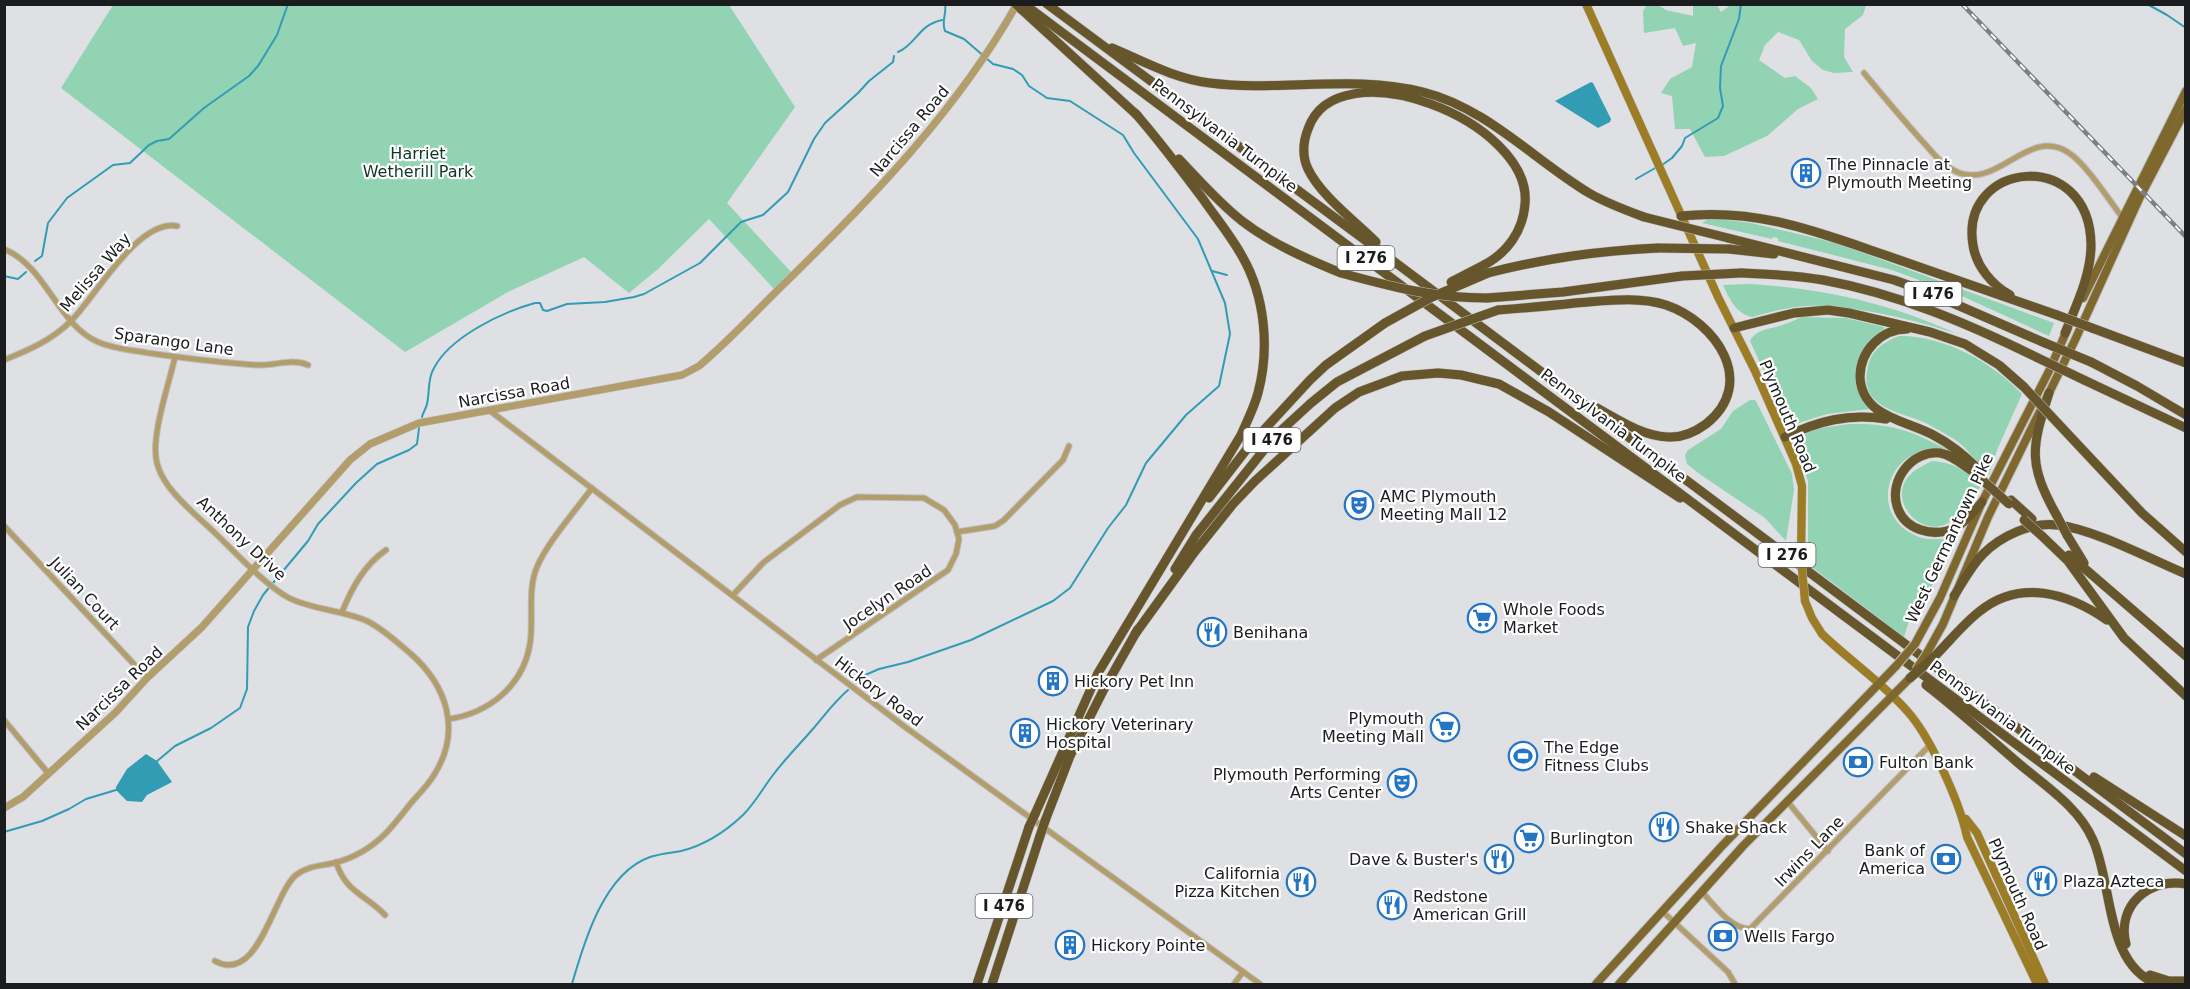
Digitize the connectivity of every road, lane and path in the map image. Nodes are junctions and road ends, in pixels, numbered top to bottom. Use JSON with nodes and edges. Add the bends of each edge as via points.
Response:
{"nodes":[{"id":1,"x":1047,"y":4,"type":"edge"},
{"id":2,"x":1586,"y":4,"type":"edge"},
{"id":3,"x":1019,"y":6,"type":"edge"},
{"id":4,"x":1098,"y":42,"type":"junction"},
{"id":5,"x":1864,"y":73,"type":"dead end"},
{"id":6,"x":2186,"y":91,"type":"edge"},
{"id":7,"x":2186,"y":109,"type":"edge"},
{"id":8,"x":1135,"y":113,"type":"junction"},
{"id":9,"x":1682,"y":216,"type":"junction"},
{"id":10,"x":2122,"y":217,"type":"junction"},
{"id":11,"x":177,"y":226,"type":"dead end"},
{"id":12,"x":4,"y":249,"type":"edge"},
{"id":13,"x":1815,"y":259,"type":"junction"},
{"id":14,"x":1404,"y":268,"type":"junction"},
{"id":15,"x":1486,"y":269,"type":"junction"},
{"id":16,"x":1563,"y":292,"type":"junction"},
{"id":17,"x":2031,"y":306,"type":"junction"},
{"id":18,"x":1498,"y":310,"type":"junction"},
{"id":19,"x":72,"y":320,"type":"junction"},
{"id":20,"x":1734,"y":328,"type":"junction"},
{"id":21,"x":1930,"y":332,"type":"junction"},
{"id":22,"x":2066,"y":333,"type":"junction"},
{"id":23,"x":175,"y":357,"type":"junction"},
{"id":24,"x":4,"y":360,"type":"edge"},
{"id":25,"x":2186,"y":363,"type":"edge"},
{"id":26,"x":308,"y":365,"type":"dead end"},
{"id":27,"x":1568,"y":392,"type":"junction"},
{"id":28,"x":2049,"y":393,"type":"junction"},
{"id":29,"x":489,"y":410,"type":"junction"},
{"id":30,"x":2186,"y":415,"type":"edge"},
{"id":31,"x":1897,"y":421,"type":"junction"},
{"id":32,"x":2186,"y":428,"type":"edge"},
{"id":33,"x":1785,"y":437,"type":"junction"},
{"id":34,"x":1069,"y":446,"type":"dead end"},
{"id":35,"x":1974,"y":469,"type":"junction"},
{"id":36,"x":592,"y":489,"type":"junction"},
{"id":37,"x":1982,"y":502,"type":"junction"},
{"id":38,"x":1707,"y":512,"type":"junction"},
{"id":39,"x":4,"y":526,"type":"edge"},
{"id":40,"x":1186,"y":530,"type":"junction"},
{"id":41,"x":957,"y":532,"type":"junction"},
{"id":42,"x":2045,"y":535,"type":"junction"},
{"id":43,"x":386,"y":550,"type":"dead end"},
{"id":44,"x":2186,"y":552,"type":"edge"},
{"id":45,"x":254,"y":570,"type":"junction"},
{"id":46,"x":2186,"y":574,"type":"edge"},
{"id":47,"x":2111,"y":591,"type":"junction"},
{"id":48,"x":733,"y":595,"type":"junction"},
{"id":49,"x":1954,"y":596,"type":"junction"},
{"id":50,"x":342,"y":612,"type":"junction"},
{"id":51,"x":2112,"y":623,"type":"junction"},
{"id":52,"x":1135,"y":634,"type":"junction"},
{"id":53,"x":1873,"y":636,"type":"junction"},
{"id":54,"x":1931,"y":655,"type":"junction"},
{"id":55,"x":2186,"y":656,"type":"edge"},
{"id":56,"x":816,"y":660,"type":"junction"},
{"id":57,"x":147,"y":678,"type":"junction"},
{"id":58,"x":1910,"y":678,"type":"joint"},
{"id":59,"x":1879,"y":683,"type":"junction"},
{"id":60,"x":1892,"y":695,"type":"junction"},
{"id":61,"x":2186,"y":696,"type":"edge"},
{"id":62,"x":449,"y":719,"type":"junction"},
{"id":63,"x":4,"y":720,"type":"edge"},
{"id":64,"x":1930,"y":745,"type":"junction"},
{"id":65,"x":2070,"y":765,"type":"junction"},
{"id":66,"x":48,"y":773,"type":"junction"},
{"id":67,"x":1787,"y":801,"type":"junction"},
{"id":68,"x":4,"y":808,"type":"edge"},
{"id":69,"x":1963,"y":816,"type":"junction"},
{"id":70,"x":2186,"y":836,"type":"edge"},
{"id":71,"x":1828,"y":851,"type":"junction"},
{"id":72,"x":2186,"y":854,"type":"edge"},
{"id":73,"x":336,"y":862,"type":"junction"},
{"id":74,"x":2186,"y":871,"type":"edge"},
{"id":75,"x":2186,"y":884,"type":"edge"},
{"id":76,"x":1702,"y":892,"type":"junction"},
{"id":77,"x":1662,"y":911,"type":"junction"},
{"id":78,"x":385,"y":915,"type":"dead end"},
{"id":79,"x":1675,"y":923,"type":"junction"},
{"id":80,"x":215,"y":961,"type":"dead end"},
{"id":81,"x":1243,"y":972,"type":"junction"},
{"id":82,"x":1251,"y":978,"type":"junction"},
{"id":83,"x":2186,"y":981,"type":"edge"},
{"id":84,"x":977,"y":984,"type":"edge"},
{"id":85,"x":992,"y":984,"type":"edge"},
{"id":86,"x":1234,"y":984,"type":"edge"},
{"id":87,"x":1246,"y":984,"type":"edge"},
{"id":88,"x":1260,"y":984,"type":"edge"},
{"id":89,"x":1596,"y":984,"type":"edge"},
{"id":90,"x":1619,"y":984,"type":"edge"},
{"id":91,"x":1735,"y":984,"type":"edge"},
{"id":92,"x":2037,"y":984,"type":"edge"},
{"id":93,"x":2045,"y":984,"type":"edge"},
{"id":94,"x":2158,"y":984,"type":"edge"}],
"edges":[{"from":1,"to":4,"type":"highway","name":"Pennsylvania Turnpike","number":"I 276"},
{"from":2,"to":9,"type":"main road","name":"Plymouth Road"},
{"from":3,"to":8,"type":"highway"},
{"from":3,"to":29,"type":"street","name":"Narcissa Road","via":[[983,61],[871,197],[699,366],[682,375]]},
{"from":3,"to":38,"type":"highway","name":"Pennsylvania Turnpike","number":"I 276"},
{"from":4,"to":13,"type":"highway","bridge":true,"via":[[1175,75],[1208,83],[1375,85],[1425,93],[1471,111],[1590,194],[1644,217]]},
{"from":4,"to":14,"type":"highway","name":"Pennsylvania Turnpike","number":"I 276"},
{"from":5,"to":10,"type":"street","via":[[1937,157],[1954,171],[1973,176],[2036,147],[2055,145],[2072,154]]},
{"from":6,"to":10,"type":"main road","name":"West Germantown Pike"},
{"from":7,"to":28,"type":"main road","name":"West Germantown Pike","via":[[2139,199]]},
{"from":8,"to":16,"type":"highway","bridge":true,"via":[[1240,220],[1308,260],[1413,292],[1467,298]]},
{"from":8,"to":40,"type":"highway","via":[[1241,254],[1255,286],[1264,331],[1264,359],[1256,401],[1241,435]]},
{"from":9,"to":17,"type":"highway","via":[[1747,216],[1803,227]]},
{"from":9,"to":20,"type":"main road","name":"Plymouth Road"},
{"from":10,"to":22,"type":"main road","name":"West Germantown Pike"},
{"from":11,"to":19,"type":"street","name":"Melissa Way","via":[[162,227],[129,250]]},
{"from":12,"to":19,"type":"street","name":"Sparango Lane","via":[[23,259]]},
{"from":13,"to":15,"type":"highway","number":"I 476","bridge":true,"via":[[1730,249],[1658,248]]},
{"from":13,"to":30,"type":"highway","number":"I 476","bridge":true,"via":[[1906,284],[2091,362]]},
{"from":14,"to":15,"type":"highway","via":[[1324,191],[1309,171],[1304,145],[1312,119],[1336,99],[1357,93],[1382,94],[1425,103],[1462,119],[1498,143],[1516,166],[1526,199],[1520,227]]},
{"from":14,"to":27,"type":"highway","name":"Pennsylvania Turnpike","number":"I 276"},
{"from":15,"to":40,"type":"highway","number":"I 476","bridge":true,"via":[[1427,293],[1326,365],[1250,445]]},
{"from":16,"to":18,"type":"highway","number":"I 476"},
{"from":16,"to":32,"type":"highway","number":"I 476","bridge":true,"via":[[1682,276],[1741,273],[1822,280],[1892,296],[1968,325]]},
{"from":17,"to":22,"type":"highway","via":[[2006,293],[1989,278],[1973,250],[1971,228],[1980,204],[1994,188],[2012,178],[2031,175],[2062,185],[2079,202],[2088,223],[2088,268]]},
{"from":17,"to":25,"type":"highway","bridge":true},
{"from":18,"to":27,"type":"highway","via":[[1616,300],[1666,305],[1708,331],[1724,353],[1729,369],[1728,390],[1716,415],[1697,429],[1673,437],[1643,432]]},
{"from":18,"to":52,"type":"highway","number":"I 476","bridge":true,"via":[[1425,336],[1337,382],[1311,403],[1275,436],[1196,536]]},
{"from":19,"to":23,"type":"street","name":"Sparango Lane","via":[[98,342]]},
{"from":19,"to":24,"type":"street","name":"Melissa Way","via":[[40,345]]},
{"from":20,"to":21,"type":"highway","via":[[1778,316],[1828,310]]},
{"from":20,"to":33,"type":"main road","name":"Plymouth Road"},
{"from":21,"to":31,"type":"highway","via":[[1892,331],[1872,345],[1862,362],[1860,381],[1866,398],[1881,414]]},
{"from":21,"to":44,"type":"highway","bridge":true,"via":[[1965,344],[2004,369],[2142,513]]},
{"from":22,"to":37,"type":"main road","name":"West Germantown Pike"},
{"from":23,"to":26,"type":"street","name":"Sparango Lane"},
{"from":23,"to":45,"type":"street","name":"Anthony Drive","via":[[155,442],[158,466],[171,489]]},
{"from":27,"to":65,"type":"highway","name":"Pennsylvania Turnpike","number":"I 276"},
{"from":28,"to":47,"type":"highway","bridge":true,"via":[[2037,430],[2038,478],[2083,563]]},
{"from":28,"to":49,"type":"main road","name":"West Germantown Pike"},
{"from":29,"to":36,"type":"street","name":"Hickory Road"},
{"from":29,"to":45,"type":"street","name":"Narcissa Road","via":[[419,423],[360,451]]},
{"from":31,"to":33,"type":"highway","via":[[1836,417]]},
{"from":31,"to":35,"type":"highway","via":[[1934,435],[1954,448]]},
{"from":33,"to":59,"type":"main road","name":"Plymouth Road","bridge":true,"via":[[1800,475],[1805,601],[1822,634]]},
{"from":34,"to":41,"type":"street","via":[[1063,460],[1004,520],[989,527]]},
{"from":35,"to":37,"type":"highway","via":[[1942,454],[1920,456],[1900,476],[1896,504],[1913,527],[1938,533],[1956,527]]},
{"from":35,"to":42,"type":"highway","bridge":true},
{"from":36,"to":48,"type":"street","name":"Hickory Road"},
{"from":36,"to":62,"type":"street","via":[[536,568],[530,643],[516,681],[489,705]]},
{"from":37,"to":59,"type":"main road","name":"West Germantown Pike","bridge":true,"via":[[1915,644]]},
{"from":38,"to":52,"type":"highway","via":[[1667,492],[1549,412],[1499,384],[1438,373],[1402,376],[1359,392],[1335,408],[1255,481],[1193,554]]},
{"from":38,"to":53,"type":"highway","name":"Pennsylvania Turnpike","number":"I 276"},
{"from":39,"to":57,"type":"street","name":"Julian Court"},
{"from":40,"to":84,"type":"highway","number":"I 476","bridge":true,"via":[[1098,673],[1029,827]]},
{"from":41,"to":48,"type":"street","via":[[944,510],[924,498],[857,497],[840,505],[764,562]]},
{"from":41,"to":56,"type":"street","name":"Jocelyn Road","via":[[956,554],[948,570]]},
{"from":42,"to":47,"type":"highway"},
{"from":42,"to":51,"type":"highway"},
{"from":43,"to":50,"type":"street","via":[[361,575]]},
{"from":45,"to":50,"type":"street","name":"Anthony Drive","via":[[288,597]]},
{"from":45,"to":57,"type":"street","name":"Narcissa Road","via":[[202,627]]},
{"from":46,"to":49,"type":"highway","via":[[2096,536],[2046,525],[2019,531],[1991,547]]},
{"from":47,"to":55,"type":"highway"},
{"from":48,"to":56,"type":"street","name":"Hickory Road"},
{"from":49,"to":54,"type":"main road","name":"West Germantown Pike"},
{"from":50,"to":62,"type":"street","name":"Anthony Drive","via":[[378,627],[423,665],[437,683]]},
{"from":51,"to":54,"type":"highway","via":[[2063,596],[2026,591],[1984,608]]},
{"from":51,"to":61,"type":"highway"},
{"from":52,"to":85,"type":"highway","number":"I 476","bridge":true,"via":[[1070,756]]},
{"from":53,"to":74,"type":"highway","name":"Pennsylvania Turnpike","number":"I 276"},
{"from":53,"to":94,"type":"highway","via":[[2081,820],[2097,850],[2125,957],[2142,977]]},
{"from":54,"to":58,"type":"highway","bridge":true},
{"from":56,"to":81,"type":"street","name":"Hickory Road"},
{"from":57,"to":66,"type":"street","name":"Narcissa Road","via":[[116,712]]},
{"from":58,"to":60,"type":"main road"},
{"from":59,"to":60,"type":"main road","name":"Plymouth Road"},
{"from":59,"to":77,"type":"main road","name":"West Germantown Pike"},
{"from":60,"to":64,"type":"main road","name":"Plymouth Road","via":[[1912,716]]},
{"from":60,"to":67,"type":"main road"},
{"from":62,"to":73,"type":"street","name":"Anthony Drive","via":[[446,747],[430,780],[378,841],[359,854]]},
{"from":63,"to":66,"type":"street"},
{"from":64,"to":69,"type":"main road","name":"Plymouth Road"},
{"from":64,"to":71,"type":"street","name":"Irwins Lane"},
{"from":65,"to":70,"type":"highway","via":[[2078,766]]},
{"from":65,"to":72,"type":"highway","name":"Pennsylvania Turnpike","number":"I 276"},
{"from":66,"to":68,"type":"street","name":"Narcissa Road","via":[[23,797]]},
{"from":67,"to":71,"type":"street"},
{"from":67,"to":76,"type":"main road"},
{"from":69,"to":92,"type":"main road","name":"Plymouth Road","via":[[1968,837]]},
{"from":69,"to":93,"type":"main road","name":"Plymouth Road","via":[[1977,833]]},
{"from":71,"to":76,"type":"street","name":"Irwins Lane","via":[[1750,928],[1734,924]]},
{"from":73,"to":78,"type":"street","via":[[347,885]]},
{"from":73,"to":80,"type":"street","name":"Anthony Drive","via":[[308,868],[291,879],[264,936],[252,952],[232,965]]},
{"from":75,"to":83,"type":"highway","via":[[2167,883],[2144,891],[2129,908],[2124,926],[2129,953],[2143,971],[2162,980]]},
{"from":76,"to":79,"type":"main road"},
{"from":77,"to":79,"type":"street"},
{"from":77,"to":89,"type":"main road","name":"West Germantown Pike"},
{"from":79,"to":90,"type":"main road"},
{"from":79,"to":91,"type":"street","via":[[1728,972]]},
{"from":81,"to":82,"type":"street","name":"Hickory Road"},
{"from":81,"to":86,"type":"street"},
{"from":82,"to":87,"type":"street"},
{"from":82,"to":88,"type":"street","name":"Hickory Road"}]}
